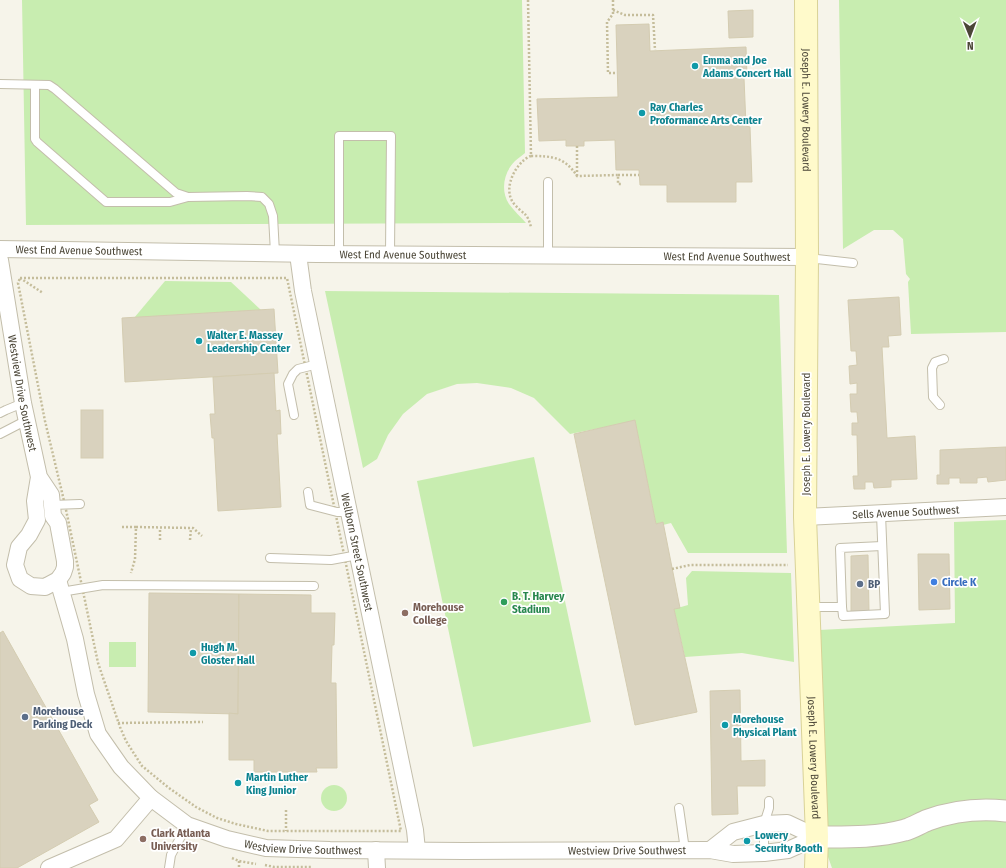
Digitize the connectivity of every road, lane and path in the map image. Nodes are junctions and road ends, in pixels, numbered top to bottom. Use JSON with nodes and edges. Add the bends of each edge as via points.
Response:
{"nodes":[{"id":1,"x":528,"y":0,"type":"edge"},
{"id":2,"x":613,"y":0,"type":"edge"},
{"id":3,"x":806,"y":0,"type":"edge"},
{"id":4,"x":613,"y":10,"type":"junction"},
{"id":5,"x":655,"y":50,"type":"dead end"},
{"id":6,"x":617,"y":73,"type":"dead end"},
{"id":7,"x":0,"y":84,"type":"edge"},
{"id":8,"x":35,"y":85,"type":"junction"},
{"id":9,"x":577,"y":146,"type":"dead end"},
{"id":10,"x":531,"y":156,"type":"junction"},
{"id":11,"x":618,"y":175,"type":"junction"},
{"id":12,"x":639,"y":175,"type":"dead end"},
{"id":13,"x":578,"y":176,"type":"junction"},
{"id":14,"x":548,"y":182,"type":"dead end"},
{"id":15,"x":621,"y":184,"type":"dead end"},
{"id":16,"x":188,"y":197,"type":"junction"},
{"id":17,"x":531,"y":227,"type":"dead end"},
{"id":18,"x":0,"y":249,"type":"edge"},
{"id":19,"x":275,"y":253,"type":"junction"},
{"id":20,"x":298,"y":254,"type":"junction"},
{"id":21,"x":339,"y":254,"type":"junction"},
{"id":22,"x":390,"y":254,"type":"junction"},
{"id":23,"x":548,"y":256,"type":"junction"},
{"id":24,"x":807,"y":257,"type":"junction"},
{"id":25,"x":0,"y":260,"type":"edge"},
{"id":26,"x":853,"y":263,"type":"dead end"},
{"id":27,"x":20,"y":278,"type":"junction"},
{"id":28,"x":43,"y":293,"type":"dead end"},
{"id":29,"x":944,"y":359,"type":"dead end"},
{"id":30,"x":312,"y":366,"type":"junction"},
{"id":31,"x":23,"y":403,"type":"junction"},
{"id":32,"x":940,"y":405,"type":"dead end"},
{"id":33,"x":0,"y":413,"type":"edge"},
{"id":34,"x":294,"y":415,"type":"dead end"},
{"id":35,"x":27,"y":420,"type":"junction"},
{"id":36,"x":0,"y":434,"type":"edge"},
{"id":37,"x":39,"y":477,"type":"junction"},
{"id":38,"x":308,"y":492,"type":"dead end"},
{"id":39,"x":80,"y":504,"type":"dead end"},
{"id":40,"x":58,"y":505,"type":"junction"},
{"id":41,"x":1006,"y":507,"type":"edge"},
{"id":42,"x":342,"y":512,"type":"junction"},
{"id":43,"x":881,"y":514,"type":"junction"},
{"id":44,"x":805,"y":517,"type":"junction"},
{"id":45,"x":122,"y":527,"type":"dead end"},
{"id":46,"x":136,"y":527,"type":"junction"},
{"id":47,"x":160,"y":528,"type":"junction"},
{"id":48,"x":191,"y":528,"type":"junction"},
{"id":49,"x":202,"y":536,"type":"dead end"},
{"id":50,"x":160,"y":540,"type":"dead end"},
{"id":51,"x":190,"y":540,"type":"dead end"},
{"id":52,"x":882,"y":546,"type":"junction"},
{"id":53,"x":351,"y":556,"type":"junction"},
{"id":54,"x":270,"y":558,"type":"dead end"},
{"id":55,"x":794,"y":565,"type":"dead end"},
{"id":56,"x":672,"y":569,"type":"dead end"},
{"id":57,"x":127,"y":585,"type":"junction"},
{"id":58,"x":59,"y":586,"type":"junction"},
{"id":59,"x":314,"y":586,"type":"dead end"},
{"id":60,"x":82,"y":589,"type":"junction"},
{"id":61,"x":808,"y":607,"type":"junction"},
{"id":62,"x":842,"y":607,"type":"junction"},
{"id":63,"x":203,"y":722,"type":"dead end"},
{"id":64,"x":118,"y":723,"type":"junction"},
{"id":65,"x":151,"y":798,"type":"junction"},
{"id":66,"x":769,"y":801,"type":"dead end"},
{"id":67,"x":679,"y":808,"type":"dead end"},
{"id":68,"x":286,"y":810,"type":"dead end"},
{"id":69,"x":1006,"y":811,"type":"edge"},
{"id":70,"x":764,"y":824,"type":"junction"},
{"id":71,"x":187,"y":825,"type":"junction"},
{"id":72,"x":286,"y":831,"type":"junction"},
{"id":73,"x":817,"y":837,"type":"junction"},
{"id":74,"x":376,"y":850,"type":"junction"},
{"id":75,"x":417,"y":850,"type":"junction"},
{"id":76,"x":685,"y":850,"type":"junction"},
{"id":77,"x":710,"y":850,"type":"junction"},
{"id":78,"x":764,"y":853,"type":"junction"},
{"id":79,"x":239,"y":861,"type":"dead end"},
{"id":80,"x":49,"y":868,"type":"edge"},
{"id":81,"x":169,"y":868,"type":"edge"},
{"id":82,"x":239,"y":868,"type":"edge"},
{"id":83,"x":376,"y":868,"type":"edge"},
{"id":84,"x":816,"y":868,"type":"edge"}],
"edges":[{"from":1,"to":10,"type":"path"},
{"from":2,"to":4,"type":"path"},
{"from":3,"to":24,"type":"main road","name":"Joseph E. Lowery Boulevard"},
{"from":4,"to":5,"type":"path","via":[[625,15],[653,15]]},
{"from":4,"to":6,"type":"path","via":[[607,22],[608,73]]},
{"from":7,"to":8,"type":"lane"},
{"from":8,"to":16,"type":"lane","via":[[49,85],[55,89],[176,193]]},
{"from":8,"to":16,"type":"lane","via":[[35,139],[106,202],[170,202]]},
{"from":9,"to":13,"type":"path"},
{"from":10,"to":13,"type":"path","via":[[561,160]]},
{"from":10,"to":17,"type":"path","via":[[516,170],[509,194],[515,206],[529,218]]},
{"from":11,"to":12,"type":"path"},
{"from":11,"to":13,"type":"path"},
{"from":11,"to":15,"type":"path","via":[[618,184]]},
{"from":14,"to":23,"type":"lane"},
{"from":16,"to":19,"type":"lane","via":[[262,197],[269,204],[273,216]]},
{"from":18,"to":19,"type":"street","name":"West End Avenue Southwest"},
{"from":19,"to":20,"type":"street","name":"West End Avenue Southwest"},
{"from":20,"to":21,"type":"street","name":"West End Avenue Southwest"},
{"from":20,"to":30,"type":"street","name":"Wellborn Street Southwest"},
{"from":21,"to":22,"type":"street","name":"West End Avenue Southwest"},
{"from":21,"to":22,"type":"lane","via":[[339,136],[391,136]]},
{"from":22,"to":23,"type":"street","name":"West End Avenue Southwest"},
{"from":23,"to":24,"type":"street","name":"West End Avenue Southwest"},
{"from":24,"to":26,"type":"lane"},
{"from":24,"to":44,"type":"main road","name":"Joseph E. Lowery Boulevard"},
{"from":25,"to":31,"type":"street","name":"Westview Drive Southwest"},
{"from":27,"to":28,"type":"path"},
{"from":27,"to":30,"type":"path","via":[[287,278]]},
{"from":27,"to":40,"type":"path","via":[[18,283],[46,421]]},
{"from":29,"to":32,"type":"lane","via":[[936,362],[932,368],[933,398]]},
{"from":30,"to":34,"type":"lane","via":[[298,369],[288,384]]},
{"from":30,"to":42,"type":"street","name":"Wellborn Street Southwest"},
{"from":30,"to":42,"type":"path"},
{"from":31,"to":33,"type":"lane"},
{"from":31,"to":35,"type":"street","name":"Westview Drive Southwest"},
{"from":35,"to":36,"type":"lane"},
{"from":35,"to":37,"type":"street","name":"Westview Drive Southwest"},
{"from":37,"to":40,"type":"street","name":"Westview Drive Southwest"},
{"from":37,"to":58,"type":"street","name":"Westview Drive Southwest","via":[[35,501],[37,520],[19,547],[15,565],[20,579],[32,586]]},
{"from":38,"to":42,"type":"lane","via":[[310,505]]},
{"from":39,"to":40,"type":"lane"},
{"from":40,"to":58,"type":"street","name":"Westview Drive Southwest","via":[[53,516],[58,523],[65,561]]},
{"from":40,"to":60,"type":"path"},
{"from":41,"to":43,"type":"street","name":"Sells Avenue Southwest"},
{"from":42,"to":53,"type":"street","name":"Wellborn Street Southwest"},
{"from":42,"to":53,"type":"path"},
{"from":43,"to":44,"type":"street","name":"Sells Avenue Southwest"},
{"from":43,"to":52,"type":"lane"},
{"from":44,"to":61,"type":"main road","name":"Joseph E. Lowery Boulevard"},
{"from":45,"to":46,"type":"path"},
{"from":46,"to":47,"type":"path"},
{"from":46,"to":57,"type":"path","via":[[135,559]]},
{"from":47,"to":48,"type":"path"},
{"from":47,"to":50,"type":"path"},
{"from":48,"to":49,"type":"path"},
{"from":48,"to":51,"type":"path"},
{"from":52,"to":62,"type":"lane","via":[[840,548]]},
{"from":52,"to":62,"type":"lane","via":[[885,614],[842,616]]},
{"from":53,"to":54,"type":"lane","via":[[331,560]]},
{"from":53,"to":72,"type":"path","via":[[401,831]]},
{"from":53,"to":75,"type":"street","name":"Wellborn Street Southwest","via":[[415,830]]},
{"from":55,"to":56,"type":"path","via":[[690,564]]},
{"from":57,"to":59,"type":"lane"},
{"from":57,"to":60,"type":"lane","via":[[103,585]]},
{"from":58,"to":60,"type":"lane"},
{"from":58,"to":65,"type":"street","name":"Westview Drive Southwest","via":[[98,734],[121,766]]},
{"from":60,"to":64,"type":"path","via":[[98,663]]},
{"from":61,"to":62,"type":"lane"},
{"from":61,"to":73,"type":"main road","name":"Joseph E. Lowery Boulevard"},
{"from":63,"to":64,"type":"path"},
{"from":64,"to":72,"type":"path","via":[[142,766],[196,806],[217,818],[236,824],[268,831]]},
{"from":65,"to":71,"type":"street","name":"Westview Drive Southwest"},
{"from":65,"to":80,"type":"street","via":[[116,839]]},
{"from":66,"to":70,"type":"lane"},
{"from":67,"to":76,"type":"lane"},
{"from":68,"to":72,"type":"path"},
{"from":69,"to":73,"type":"street","name":"Westview Drive Southwest","via":[[989,809],[956,812],[906,830],[879,836]]},
{"from":70,"to":73,"type":"street","name":"Westview Drive Southwest","via":[[787,823]]},
{"from":70,"to":77,"type":"street","name":"Westview Drive Southwest","via":[[733,832]]},
{"from":70,"to":78,"type":"lane"},
{"from":71,"to":74,"type":"street","name":"Westview Drive Southwest","via":[[227,839],[266,848]]},
{"from":71,"to":81,"type":"lane","via":[[171,855]]},
{"from":73,"to":78,"type":"street","name":"Westview Drive Southwest","via":[[788,850]]},
{"from":73,"to":84,"type":"main road","name":"Joseph E. Lowery Boulevard"},
{"from":74,"to":75,"type":"street","name":"Westview Drive Southwest"},
{"from":74,"to":83,"type":"street"},
{"from":75,"to":76,"type":"street","name":"Westview Drive Southwest"},
{"from":76,"to":77,"type":"street","name":"Westview Drive Southwest"},
{"from":77,"to":78,"type":"street","name":"Westview Drive Southwest","via":[[733,854]]},
{"from":79,"to":82,"type":"path"}]}
